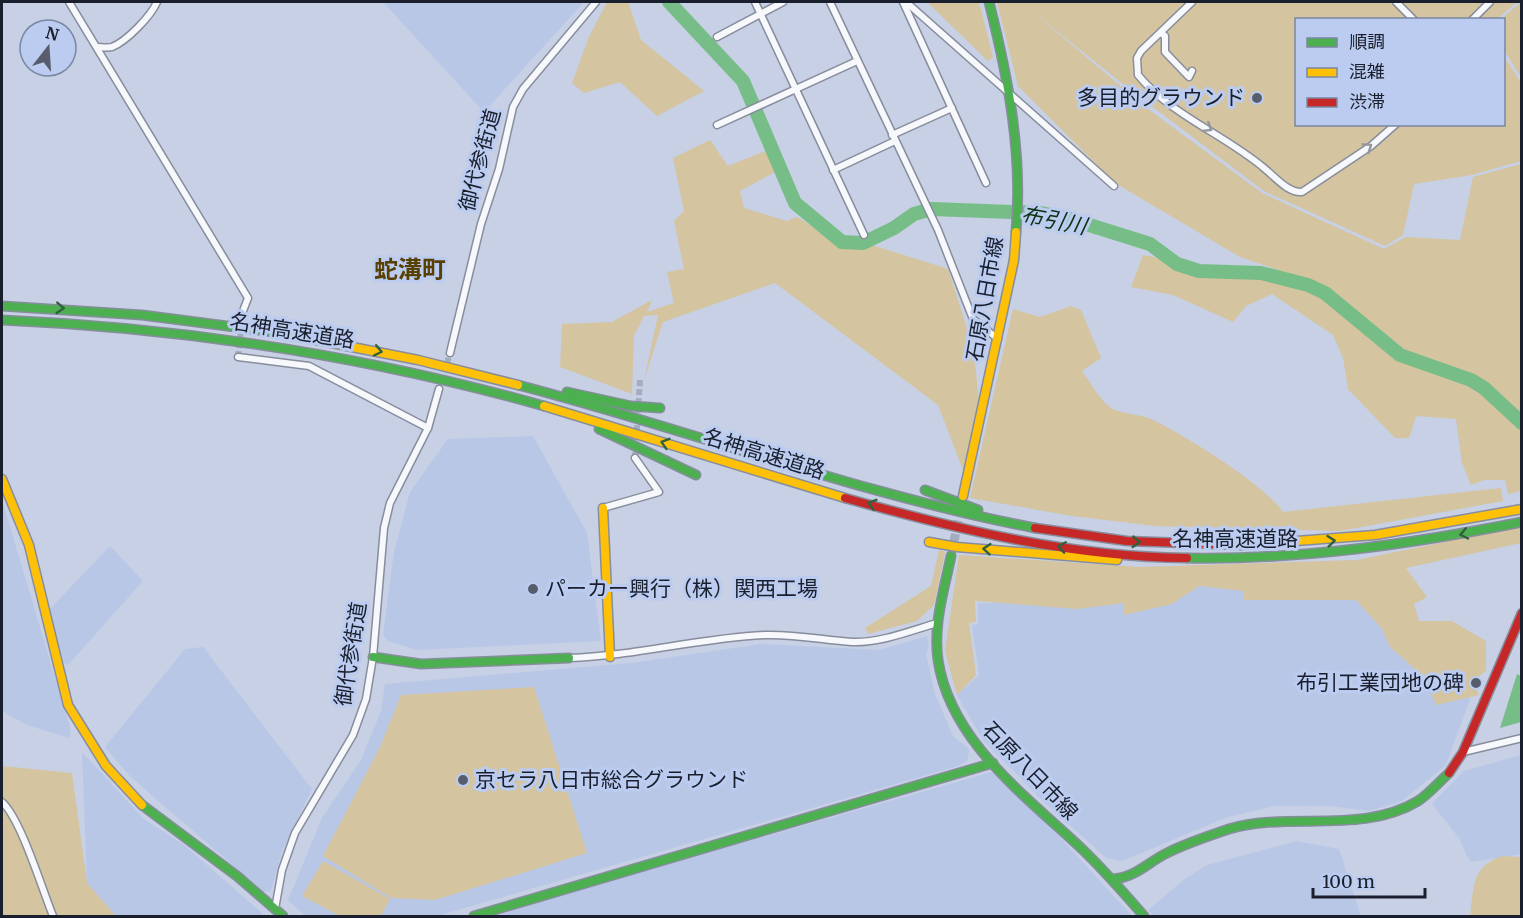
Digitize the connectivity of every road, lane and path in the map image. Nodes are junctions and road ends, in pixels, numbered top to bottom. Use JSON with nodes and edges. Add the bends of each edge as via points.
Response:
{"nodes":[{"id":1,"x":69,"y":2,"type":"edge"},
{"id":2,"x":157,"y":2,"type":"edge"},
{"id":3,"x":596,"y":2,"type":"edge"},
{"id":4,"x":755,"y":2,"type":"edge"},
{"id":5,"x":783,"y":2,"type":"edge"},
{"id":6,"x":830,"y":2,"type":"edge"},
{"id":7,"x":904,"y":2,"type":"edge"},
{"id":8,"x":989,"y":2,"type":"edge"},
{"id":9,"x":1192,"y":2,"type":"edge"},
{"id":10,"x":1396,"y":2,"type":"edge"},
{"id":11,"x":1490,"y":2,"type":"edge"},
{"id":12,"x":760,"y":12,"type":"junction"},
{"id":13,"x":1412,"y":18,"type":"edge"},
{"id":14,"x":1474,"y":18,"type":"edge"},
{"id":15,"x":1161,"y":33,"type":"junction"},
{"id":16,"x":717,"y":37,"type":"dead end"},
{"id":17,"x":97,"y":47,"type":"junction"},
{"id":18,"x":857,"y":61,"type":"junction"},
{"id":19,"x":1192,"y":71,"type":"dead end"},
{"id":20,"x":796,"y":91,"type":"junction"},
{"id":21,"x":1009,"y":94,"type":"junction"},
{"id":22,"x":952,"y":108,"type":"junction"},
{"id":23,"x":717,"y":125,"type":"dead end"},
{"id":24,"x":1394,"y":126,"type":"edge"},
{"id":25,"x":894,"y":138,"type":"junction"},
{"id":26,"x":833,"y":170,"type":"junction"},
{"id":27,"x":986,"y":183,"type":"dead end"},
{"id":28,"x":1114,"y":186,"type":"dead end"},
{"id":29,"x":864,"y":235,"type":"dead end"},
{"id":30,"x":2,"y":306,"type":"edge"},
{"id":31,"x":243,"y":311,"type":"tunnel mouth"},
{"id":32,"x":2,"y":320,"type":"edge"},
{"id":33,"x":998,"y":339,"type":"junction"},
{"id":34,"x":450,"y":353,"type":"tunnel mouth"},
{"id":35,"x":238,"y":357,"type":"dead end"},
{"id":36,"x":461,"y":370,"type":"junction"},
{"id":37,"x":440,"y":389,"type":"tunnel mouth"},
{"id":38,"x":541,"y":405,"type":"junction"},
{"id":39,"x":660,"y":408,"type":"dead end"},
{"id":40,"x":428,"y":428,"type":"junction"},
{"id":41,"x":635,"y":458,"type":"tunnel mouth"},
{"id":42,"x":696,"y":475,"type":"dead end"},
{"id":43,"x":2,"y":479,"type":"edge"},
{"id":44,"x":925,"y":490,"type":"dead end"},
{"id":45,"x":963,"y":496,"type":"tunnel mouth"},
{"id":46,"x":603,"y":508,"type":"joint"},
{"id":47,"x":1521,"y":509,"type":"edge"},
{"id":48,"x":1002,"y":522,"type":"junction"},
{"id":49,"x":1521,"y":522,"type":"edge"},
{"id":50,"x":929,"y":542,"type":"dead end"},
{"id":51,"x":951,"y":556,"type":"tunnel mouth"},
{"id":52,"x":1255,"y":560,"type":"junction"},
{"id":53,"x":1521,"y":613,"type":"edge"},
{"id":54,"x":937,"y":623,"type":"junction"},
{"id":55,"x":373,"y":657,"type":"junction"},
{"id":56,"x":610,"y":657,"type":"junction"},
{"id":57,"x":569,"y":658,"type":"joint"},
{"id":58,"x":1521,"y":738,"type":"edge"},
{"id":59,"x":1462,"y":752,"type":"junction"},
{"id":60,"x":993,"y":764,"type":"junction"},
{"id":61,"x":2,"y":802,"type":"edge"},
{"id":62,"x":1112,"y":879,"type":"junction"},
{"id":63,"x":276,"y":913,"type":"edge"},
{"id":64,"x":53,"y":916,"type":"edge"},
{"id":65,"x":283,"y":916,"type":"edge"},
{"id":66,"x":474,"y":916,"type":"edge"},
{"id":67,"x":1144,"y":916,"type":"edge"}],
"edges":[{"from":1,"to":17,"type":"street"},
{"from":2,"to":17,"type":"street","via":[[153,13],[111,47]]},
{"from":3,"to":34,"type":"street","name":"御代参街道","via":[[513,106]]},
{"from":4,"to":12,"type":"street"},
{"from":5,"to":12,"type":"street"},
{"from":6,"to":18,"type":"street"},
{"from":7,"to":21,"type":"street"},
{"from":7,"to":22,"type":"street"},
{"from":8,"to":21,"type":"main road","name":"石原八日市線"},
{"from":9,"to":15,"type":"street"},
{"from":10,"to":13,"type":"street"},
{"from":11,"to":14,"type":"street"},
{"from":12,"to":16,"type":"street"},
{"from":12,"to":20,"type":"street"},
{"from":15,"to":19,"type":"street","via":[[1165,36],[1165,52],[1189,76]]},
{"from":15,"to":24,"type":"street","one_way":true,"via":[[1137,58],[1138,75],[1171,104],[1296,192],[1302,192],[1371,146]]},
{"from":17,"to":31,"type":"street","via":[[248,298]]},
{"from":18,"to":20,"type":"street"},
{"from":18,"to":25,"type":"street"},
{"from":20,"to":23,"type":"street"},
{"from":20,"to":26,"type":"street"},
{"from":21,"to":28,"type":"street"},
{"from":21,"to":33,"type":"main road","name":"石原八日市線","via":[[1018,208],[1014,260]]},
{"from":22,"to":25,"type":"street"},
{"from":22,"to":27,"type":"street"},
{"from":25,"to":26,"type":"street"},
{"from":25,"to":33,"type":"street","via":[[931,215],[973,319]]},
{"from":26,"to":29,"type":"street"},
{"from":30,"to":36,"type":"main road","name":"名神高速道路","one_way":true,"via":[[104,311],[257,329]]},
{"from":32,"to":38,"type":"main road","name":"名神高速道路","via":[[103,325],[256,342],[387,366]]},
{"from":33,"to":45,"type":"main road","name":"石原八日市線"},
{"from":35,"to":40,"type":"street","via":[[309,366]]},
{"from":36,"to":39,"type":"main road","via":[[631,406]]},
{"from":36,"to":48,"type":"main road","name":"名神高速道路","via":[[558,395],[788,467]]},
{"from":37,"to":40,"type":"street","name":"御代参街道"},
{"from":38,"to":42,"type":"main road"},
{"from":52,"to":38,"type":"main road","name":"名神高速道路","one_way":true,"via":[[1124,555],[984,533],[775,477]]},
{"from":40,"to":55,"type":"street","name":"御代参街道","via":[[390,503],[381,550]]},
{"from":41,"to":46,"type":"street","via":[[659,492]]},
{"from":43,"to":63,"type":"main road","via":[[29,545],[68,705],[79,729],[110,771],[155,815],[227,866]]},
{"from":44,"to":48,"type":"main road","via":[[986,512]]},
{"from":46,"to":56,"type":"main road"},
{"from":48,"to":47,"type":"main road","name":"名神高速道路","one_way":true,"via":[[1125,541],[1256,546],[1365,538]]},
{"from":49,"to":52,"type":"main road","name":"名神高速道路","one_way":true,"via":[[1367,551]]},
{"from":52,"to":50,"type":"main road","one_way":true,"via":[[1092,559]]},
{"from":51,"to":54,"type":"main road","name":"石原八日市線"},
{"from":53,"to":59,"type":"main road"},
{"from":54,"to":56,"type":"street","via":[[854,642],[803,635],[764,635]]},
{"from":54,"to":60,"type":"main road","name":"石原八日市線","via":[[945,687],[965,730]]},
{"from":55,"to":57,"type":"main road","via":[[421,664]]},
{"from":55,"to":63,"type":"street","name":"御代参街道","via":[[366,699],[353,735],[295,833],[282,870]]},
{"from":56,"to":57,"type":"street"},
{"from":58,"to":59,"type":"street"},
{"from":59,"to":62,"type":"main road","via":[[1451,771],[1419,800],[1402,809],[1370,817],[1306,819],[1230,829],[1185,845],[1128,878]]},
{"from":60,"to":62,"type":"main road","name":"石原八日市線"},
{"from":60,"to":66,"type":"main road"},
{"from":61,"to":64,"type":"street","via":[[21,836]]},
{"from":62,"to":67,"type":"main road","name":"石原八日市線"},
{"from":63,"to":65,"type":"main road"}]}
